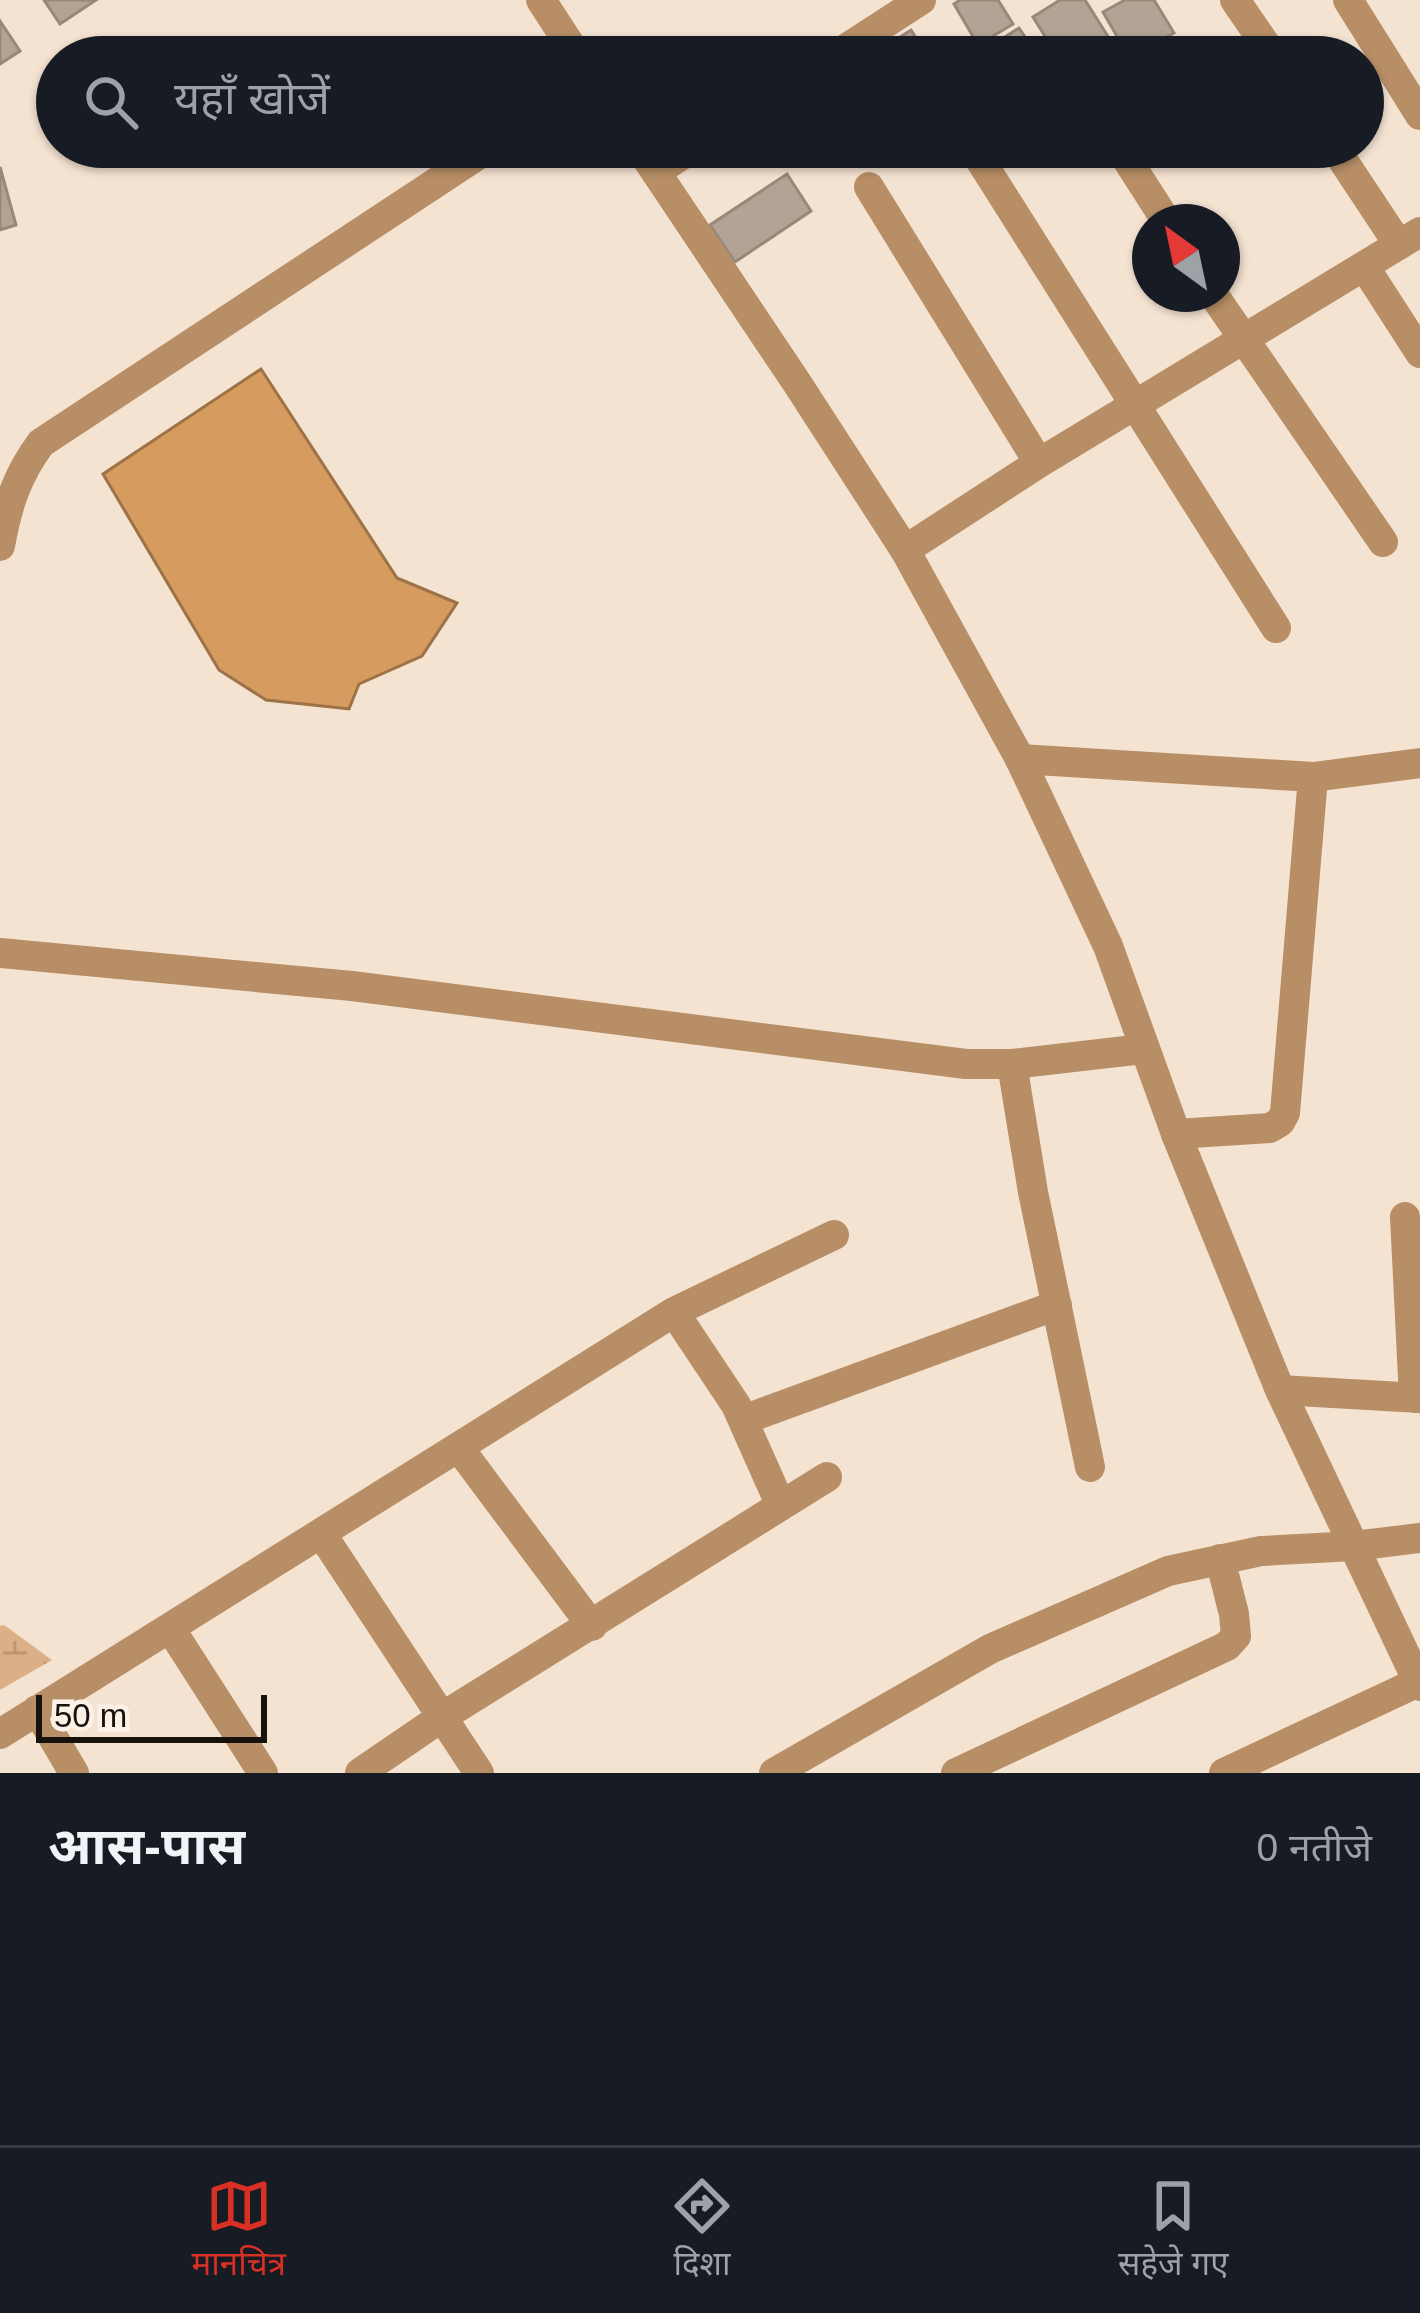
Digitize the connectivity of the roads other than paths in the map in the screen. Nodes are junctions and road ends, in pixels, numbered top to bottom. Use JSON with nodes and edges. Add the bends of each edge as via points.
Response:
{"nodes":[{"id":1,"x":541,"y":0,"type":"edge"},
{"id":2,"x":921,"y":0,"type":"edge"},
{"id":3,"x":1235,"y":0,"type":"edge"},
{"id":4,"x":1348,"y":0,"type":"edge"},
{"id":5,"x":564,"y":36,"type":"edge"},
{"id":6,"x":865,"y":36,"type":"edge"},
{"id":7,"x":1260,"y":36,"type":"edge"},
{"id":8,"x":1370,"y":36,"type":"edge"},
{"id":9,"x":1384,"y":58,"type":"edge"},
{"id":10,"x":1420,"y":116,"type":"edge"},
{"id":11,"x":458,"y":168,"type":"edge"},
{"id":12,"x":654,"y":168,"type":"edge"},
{"id":13,"x":985,"y":168,"type":"edge"},
{"id":14,"x":1132,"y":168,"type":"edge"},
{"id":15,"x":1352,"y":168,"type":"edge"},
{"id":16,"x":869,"y":187,"type":"dead end"},
{"id":17,"x":1155,"y":204,"type":"edge"},
{"id":18,"x":1410,"y":238,"type":"edge"},
{"id":19,"x":1364,"y":266,"type":"junction"},
{"id":20,"x":1225,"y":312,"type":"edge"},
{"id":21,"x":1243,"y":340,"type":"junction"},
{"id":22,"x":1420,"y":353,"type":"edge"},
{"id":23,"x":1136,"y":404,"type":"junction"},
{"id":24,"x":1039,"y":464,"type":"junction"},
{"id":25,"x":1383,"y":542,"type":"dead end"},
{"id":26,"x":0,"y":545,"type":"edge"},
{"id":27,"x":905,"y":550,"type":"junction"},
{"id":28,"x":1276,"y":628,"type":"dead end"},
{"id":29,"x":1020,"y":759,"type":"junction"},
{"id":30,"x":1420,"y":763,"type":"edge"},
{"id":31,"x":1313,"y":777,"type":"junction"},
{"id":32,"x":0,"y":953,"type":"edge"},
{"id":33,"x":1144,"y":1049,"type":"junction"},
{"id":34,"x":1012,"y":1064,"type":"junction"},
{"id":35,"x":1176,"y":1134,"type":"junction"},
{"id":36,"x":1405,"y":1217,"type":"dead end"},
{"id":37,"x":834,"y":1235,"type":"dead end"},
{"id":38,"x":1057,"y":1304,"type":"junction"},
{"id":39,"x":674,"y":1312,"type":"junction"},
{"id":40,"x":1280,"y":1390,"type":"junction"},
{"id":41,"x":1417,"y":1398,"type":"edge"},
{"id":42,"x":743,"y":1420,"type":"junction"},
{"id":43,"x":459,"y":1448,"type":"junction"},
{"id":44,"x":1090,"y":1467,"type":"dead end"},
{"id":45,"x":827,"y":1478,"type":"dead end"},
{"id":46,"x":781,"y":1506,"type":"junction"},
{"id":47,"x":321,"y":1533,"type":"junction"},
{"id":48,"x":1420,"y":1538,"type":"edge"},
{"id":49,"x":1354,"y":1546,"type":"junction"},
{"id":50,"x":1220,"y":1559,"type":"junction"},
{"id":51,"x":592,"y":1626,"type":"junction"},
{"id":52,"x":170,"y":1628,"type":"junction"},
{"id":53,"x":1419,"y":1684,"type":"edge"},
{"id":54,"x":37,"y":1710,"type":"junction"},
{"id":55,"x":442,"y":1717,"type":"junction"},
{"id":56,"x":0,"y":1734,"type":"edge"},
{"id":57,"x":74,"y":1773,"type":"edge"},
{"id":58,"x":262,"y":1773,"type":"edge"},
{"id":59,"x":359,"y":1773,"type":"edge"},
{"id":60,"x":479,"y":1773,"type":"edge"},
{"id":61,"x":774,"y":1773,"type":"edge"},
{"id":62,"x":956,"y":1773,"type":"edge"},
{"id":63,"x":1224,"y":1773,"type":"edge"}],
"edges":[{"from":1,"to":5,"type":"street"},
{"from":2,"to":6,"type":"street"},
{"from":3,"to":7,"type":"street"},
{"from":4,"to":8,"type":"street"},
{"from":9,"to":10,"type":"street"},
{"from":11,"to":26,"type":"street","via":[[41,443],[14,488]]},
{"from":12,"to":27,"type":"street"},
{"from":13,"to":23,"type":"street"},
{"from":14,"to":17,"type":"street"},
{"from":15,"to":18,"type":"street"},
{"from":16,"to":24,"type":"street"},
{"from":18,"to":19,"type":"street"},
{"from":19,"to":21,"type":"street"},
{"from":19,"to":22,"type":"street"},
{"from":20,"to":21,"type":"street"},
{"from":21,"to":23,"type":"street"},
{"from":21,"to":25,"type":"street"},
{"from":23,"to":24,"type":"street"},
{"from":23,"to":28,"type":"street"},
{"from":24,"to":27,"type":"street"},
{"from":27,"to":29,"type":"street"},
{"from":29,"to":31,"type":"street"},
{"from":29,"to":33,"type":"street","via":[[1108,946]]},
{"from":30,"to":31,"type":"street"},
{"from":31,"to":35,"type":"street","via":[[1285,1113],[1270,1128]]},
{"from":32,"to":34,"type":"street"},
{"from":33,"to":34,"type":"street"},
{"from":33,"to":35,"type":"street"},
{"from":34,"to":38,"type":"street"},
{"from":35,"to":40,"type":"street"},
{"from":36,"to":41,"type":"street"},
{"from":37,"to":39,"type":"street"},
{"from":38,"to":42,"type":"street"},
{"from":38,"to":44,"type":"street"},
{"from":39,"to":42,"type":"street"},
{"from":39,"to":43,"type":"street"},
{"from":40,"to":41,"type":"street"},
{"from":40,"to":49,"type":"street"},
{"from":42,"to":46,"type":"street"},
{"from":43,"to":47,"type":"street"},
{"from":43,"to":51,"type":"street"},
{"from":45,"to":46,"type":"street"},
{"from":46,"to":51,"type":"street"},
{"from":47,"to":52,"type":"street"},
{"from":47,"to":55,"type":"street"},
{"from":48,"to":49,"type":"street"},
{"from":49,"to":50,"type":"street"},
{"from":49,"to":53,"type":"street"},
{"from":50,"to":61,"type":"street","via":[[1168,1571],[990,1649]]},
{"from":50,"to":62,"type":"street","via":[[1237,1636],[1227,1646]]},
{"from":51,"to":55,"type":"street"},
{"from":52,"to":54,"type":"street"},
{"from":52,"to":58,"type":"street"},
{"from":53,"to":63,"type":"street"},
{"from":54,"to":56,"type":"street"},
{"from":54,"to":57,"type":"street"},
{"from":55,"to":59,"type":"street"},
{"from":55,"to":60,"type":"street"}]}
